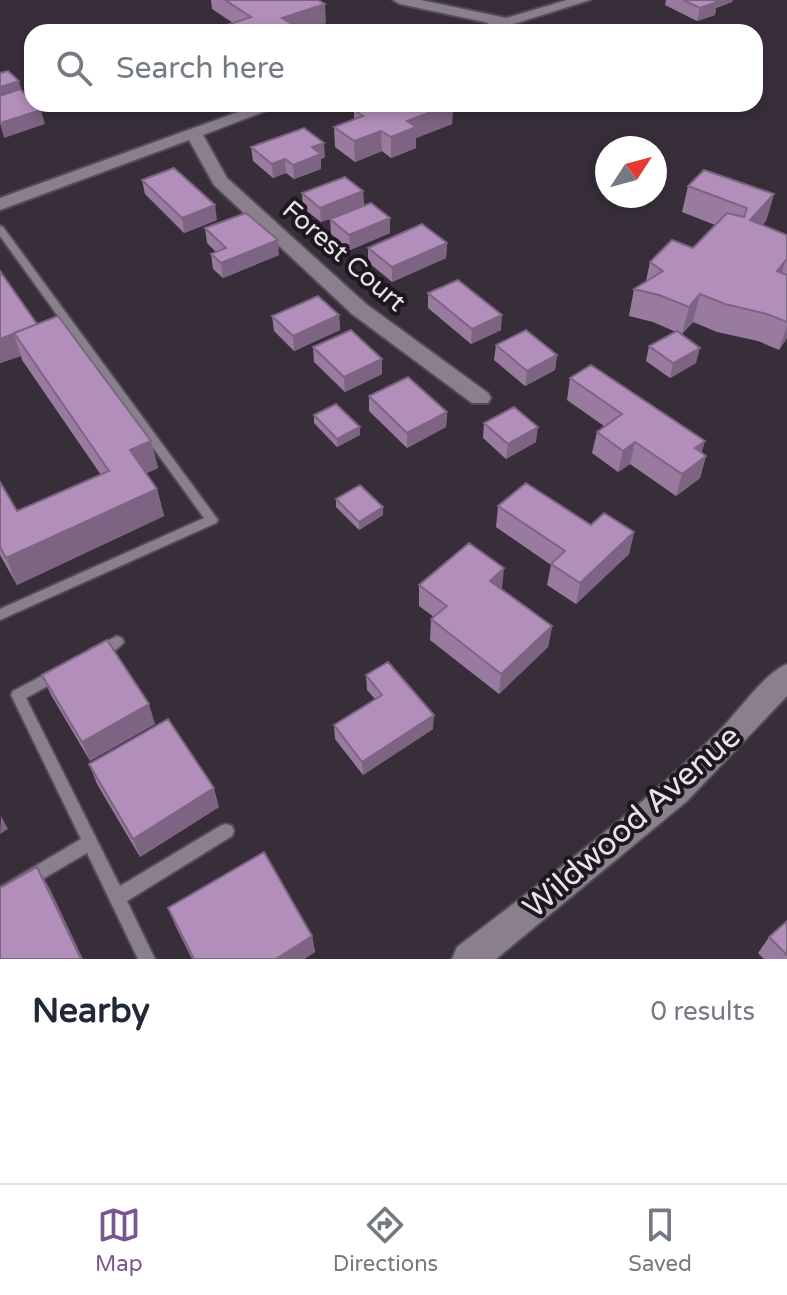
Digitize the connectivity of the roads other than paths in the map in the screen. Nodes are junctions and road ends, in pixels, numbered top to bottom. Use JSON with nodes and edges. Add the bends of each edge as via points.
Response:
{"nodes":[{"id":1,"x":400,"y":0,"type":"edge"},
{"id":2,"x":583,"y":0,"type":"edge"},
{"id":3,"x":502,"y":21,"type":"junction"},
{"id":4,"x":494,"y":24,"type":"edge"},
{"id":5,"x":254,"y":112,"type":"edge"},
{"id":6,"x":194,"y":134,"type":"junction"},
{"id":7,"x":2,"y":201,"type":"edge"},
{"id":8,"x":0,"y":229,"type":"edge"},
{"id":9,"x":480,"y":398,"type":"dead end"},
{"id":10,"x":0,"y":615,"type":"edge"},
{"id":11,"x":117,"y":642,"type":"dead end"},
{"id":12,"x":787,"y":676,"type":"edge"},
{"id":13,"x":226,"y":831,"type":"dead end"},
{"id":14,"x":89,"y":843,"type":"junction"},
{"id":15,"x":0,"y":896,"type":"edge"},
{"id":16,"x":116,"y":898,"type":"junction"},
{"id":17,"x":147,"y":959,"type":"edge"},
{"id":18,"x":469,"y":959,"type":"edge"}],
"edges":[{"from":1,"to":3,"type":"street"},
{"from":2,"to":3,"type":"street"},
{"from":3,"to":4,"type":"street"},
{"from":5,"to":6,"type":"street"},
{"from":6,"to":7,"type":"street"},
{"from":6,"to":9,"type":"street","name":"Forest Court","via":[[220,181],[359,309]]},
{"from":8,"to":10,"type":"lane","via":[[212,520]]},
{"from":11,"to":14,"type":"lane","via":[[18,695]]},
{"from":12,"to":18,"type":"street","name":"Wildwood Avenue","via":[[697,773]]},
{"from":13,"to":16,"type":"lane"},
{"from":14,"to":15,"type":"lane"},
{"from":14,"to":16,"type":"lane"},
{"from":16,"to":17,"type":"lane"}]}
